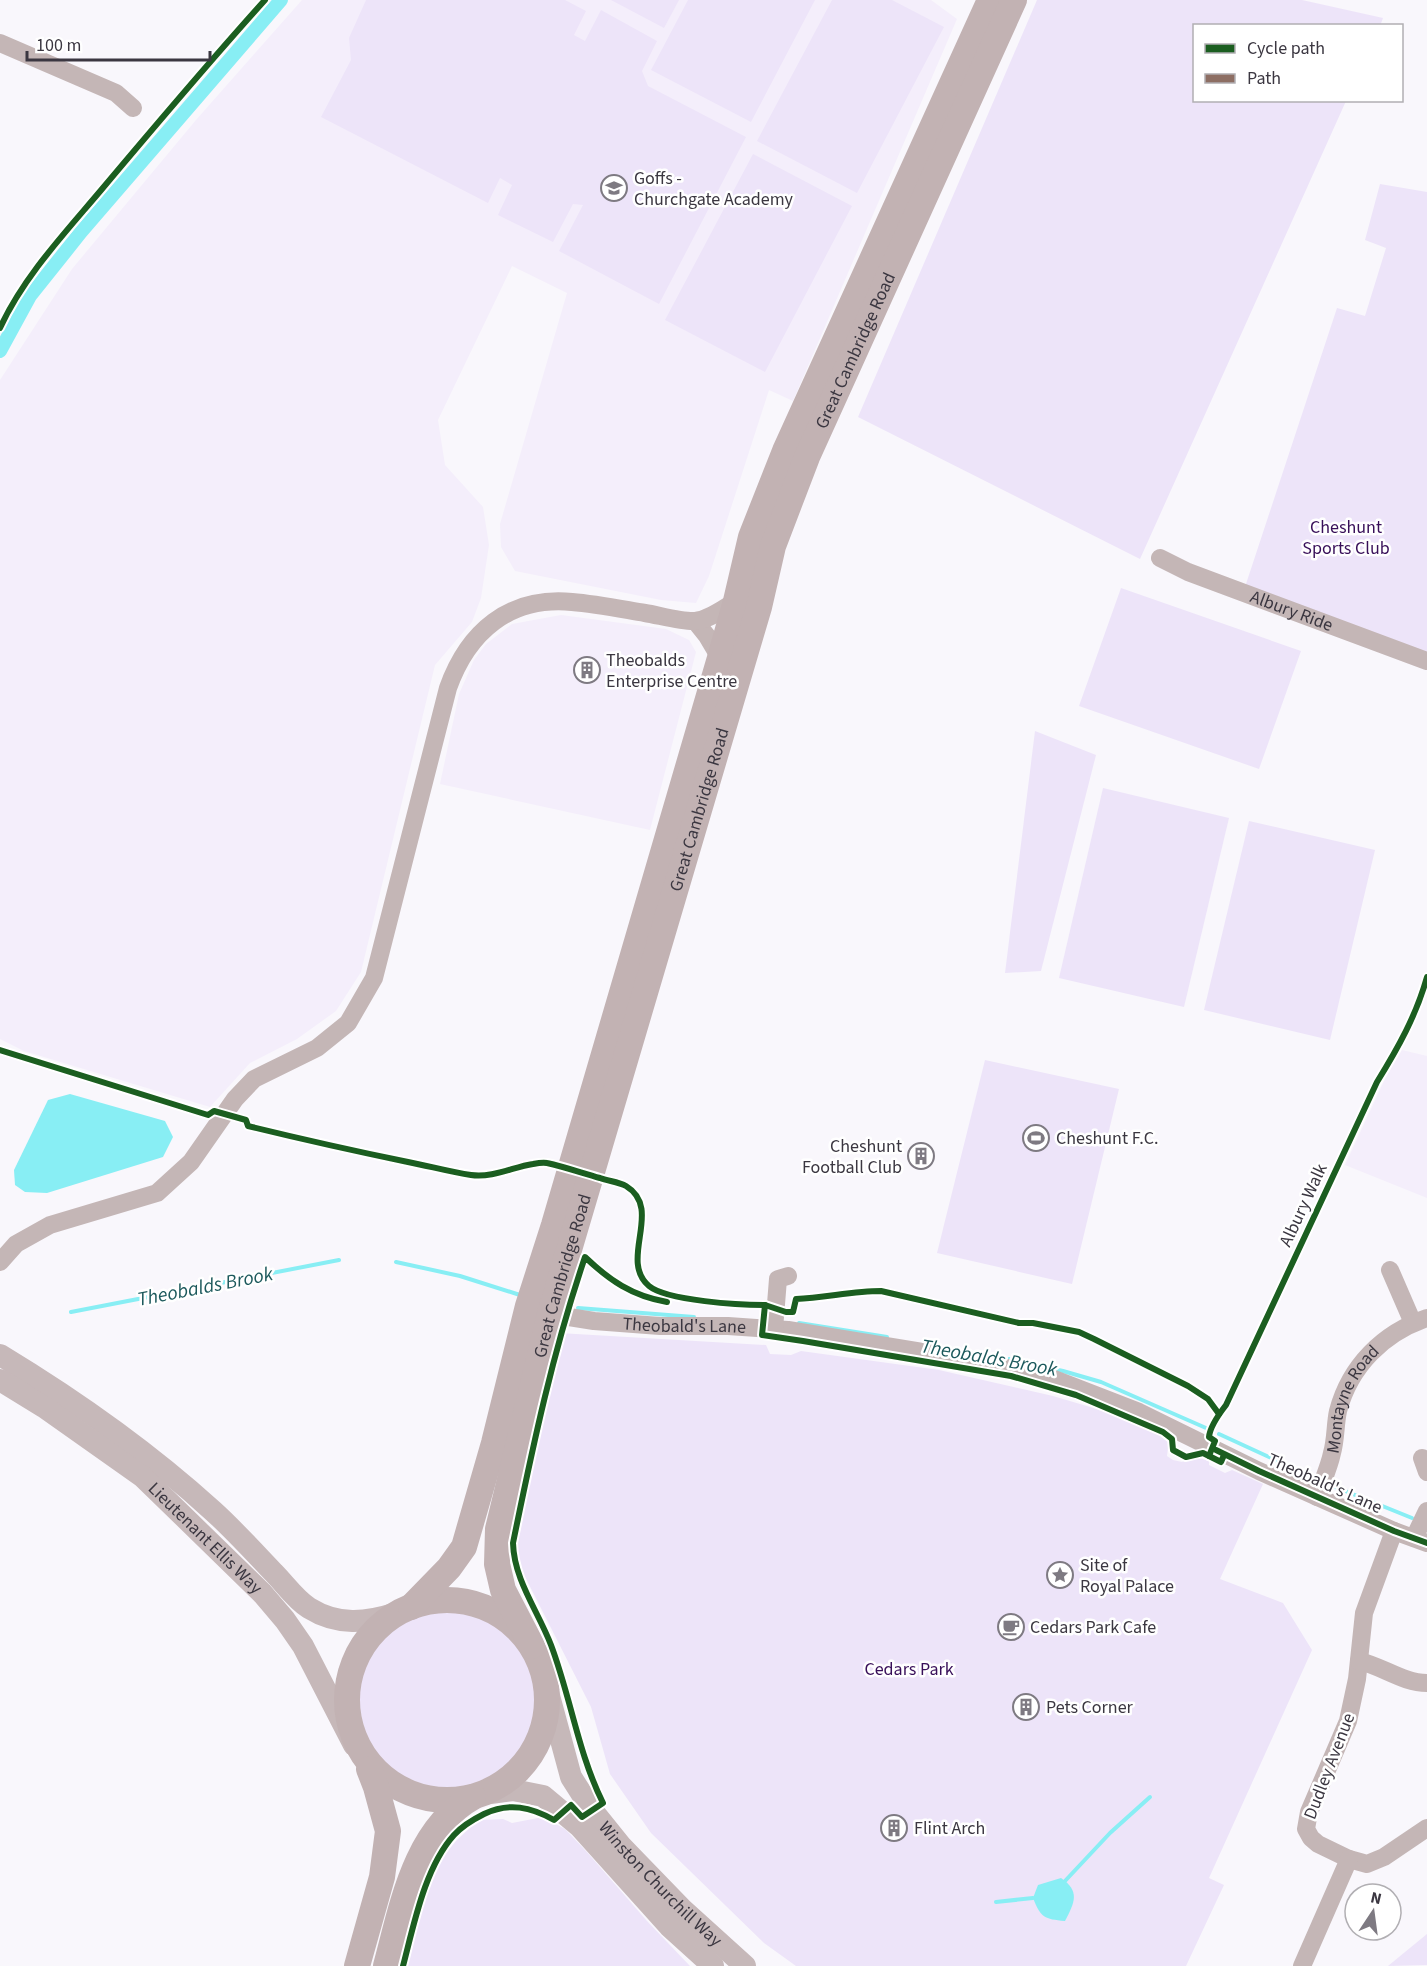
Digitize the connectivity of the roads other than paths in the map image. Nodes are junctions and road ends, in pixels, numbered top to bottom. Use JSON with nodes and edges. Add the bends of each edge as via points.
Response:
{"nodes":[{"id":1,"x":990,"y":0,"type":"edge"},
{"id":2,"x":1014,"y":0,"type":"edge"},
{"id":3,"x":0,"y":43,"type":"edge"},
{"id":4,"x":133,"y":108,"type":"dead end"},
{"id":5,"x":1160,"y":558,"type":"dead end"},
{"id":6,"x":736,"y":601,"type":"junction"},
{"id":7,"x":695,"y":621,"type":"junction"},
{"id":8,"x":720,"y":658,"type":"junction"},
{"id":9,"x":1427,"y":661,"type":"edge"},
{"id":10,"x":0,"y":1262,"type":"edge"},
{"id":11,"x":1390,"y":1270,"type":"dead end"},
{"id":12,"x":788,"y":1276,"type":"dead end"},
{"id":13,"x":550,"y":1314,"type":"junction"},
{"id":14,"x":1420,"y":1320,"type":"edge"},
{"id":15,"x":774,"y":1322,"type":"junction"},
{"id":16,"x":0,"y":1355,"type":"edge"},
{"id":17,"x":0,"y":1380,"type":"edge"},
{"id":18,"x":1321,"y":1486,"type":"junction"},
{"id":19,"x":1422,"y":1527,"type":"edge"},
{"id":20,"x":1394,"y":1531,"type":"junction"},
{"id":21,"x":404,"y":1610,"type":"junction"},
{"id":22,"x":532,"y":1646,"type":"junction"},
{"id":23,"x":1359,"y":1661,"type":"junction"},
{"id":24,"x":1427,"y":1683,"type":"edge"},
{"id":25,"x":548,"y":1692,"type":"junction"},
{"id":26,"x":354,"y":1745,"type":"junction"},
{"id":27,"x":369,"y":1769,"type":"junction"},
{"id":28,"x":478,"y":1796,"type":"junction"},
{"id":29,"x":1427,"y":1828,"type":"edge"},
{"id":30,"x":1349,"y":1859,"type":"junction"},
{"id":31,"x":357,"y":1966,"type":"edge"},
{"id":32,"x":386,"y":1966,"type":"edge"},
{"id":33,"x":713,"y":1966,"type":"edge"},
{"id":34,"x":745,"y":1966,"type":"edge"},
{"id":35,"x":1302,"y":1966,"type":"edge"}],
"edges":[{"from":1,"to":6,"type":"highway","name":"Great Cambridge Road","via":[[784,451],[751,537]]},
{"from":2,"to":13,"type":"highway","name":"Great Cambridge Road","via":[[807,457],[773,546],[759,607]]},
{"from":3,"to":4,"type":"street","via":[[116,93]]},
{"from":5,"to":9,"type":"street","name":"Albury Ride"},
{"from":6,"to":7,"type":"street"},
{"from":6,"to":8,"type":"highway","name":"Great Cambridge Road"},
{"from":7,"to":8,"type":"street"},
{"from":7,"to":10,"type":"street","via":[[571,602],[541,603],[511,611],[487,626],[454,670],[374,978],[348,1023],[317,1048],[254,1079],[190,1162],[157,1193],[50,1225],[16,1244]]},
{"from":8,"to":21,"type":"highway","name":"Great Cambridge Road","via":[[528,1306],[464,1546],[449,1568]]},
{"from":11,"to":14,"type":"street","name":"Montayne Road"},
{"from":12,"to":15,"type":"street","via":[[778,1279]]},
{"from":13,"to":15,"type":"street","name":"Theobald's Lane","via":[[660,1326]]},
{"from":13,"to":22,"type":"highway","name":"Great Cambridge Road","via":[[498,1529],[497,1564],[503,1590]]},
{"from":14,"to":18,"type":"street","name":"Montayne Road","via":[[1378,1345],[1352,1377],[1338,1413],[1333,1452]]},
{"from":15,"to":18,"type":"street","name":"Theobald's Lane","via":[[1046,1376],[1139,1412],[1224,1455]]},
{"from":16,"to":21,"type":"main road","name":"Lieutenant Ellis Way","via":[[58,1390],[170,1473],[308,1607],[346,1621],[373,1621]]},
{"from":17,"to":26,"type":"main road","name":"Lieutenant Ellis Way","via":[[143,1477],[262,1593],[303,1646]]},
{"from":18,"to":20,"type":"street","name":"Theobald's Lane"},
{"from":19,"to":20,"type":"street","name":"Theobald's Lane"},
{"from":20,"to":23,"type":"street","name":"Dudley Avenue","via":[[1364,1613]]},
{"from":21,"to":22,"type":"highway","via":[[436,1600],[481,1606],[516,1627]]},
{"from":21,"to":26,"type":"highway","via":[[382,1623],[357,1656],[347,1700]]},
{"from":22,"to":25,"type":"highway","via":[[544,1671]]},
{"from":23,"to":24,"type":"street","via":[[1415,1683]]},
{"from":23,"to":30,"type":"street","name":"Dudley Avenue","via":[[1348,1721],[1306,1822],[1314,1841]]},
{"from":25,"to":28,"type":"highway","via":[[548,1710],[539,1741],[524,1766],[506,1782]]},
{"from":25,"to":34,"type":"main road","name":"Winston Churchill Way","via":[[571,1777],[592,1810],[682,1909]]},
{"from":26,"to":27,"type":"highway"},
{"from":27,"to":28,"type":"highway","via":[[417,1796],[447,1801]]},
{"from":27,"to":31,"type":"highway","via":[[388,1831],[382,1877]]},
{"from":28,"to":32,"type":"highway","via":[[446,1817],[425,1849],[409,1883]]},
{"from":28,"to":33,"type":"main road","name":"Winston Churchill Way","via":[[513,1790],[543,1796],[579,1826],[669,1926]]},
{"from":29,"to":30,"type":"street","name":"Dudley Avenue","via":[[1374,1863]]},
{"from":30,"to":35,"type":"street"}]}
